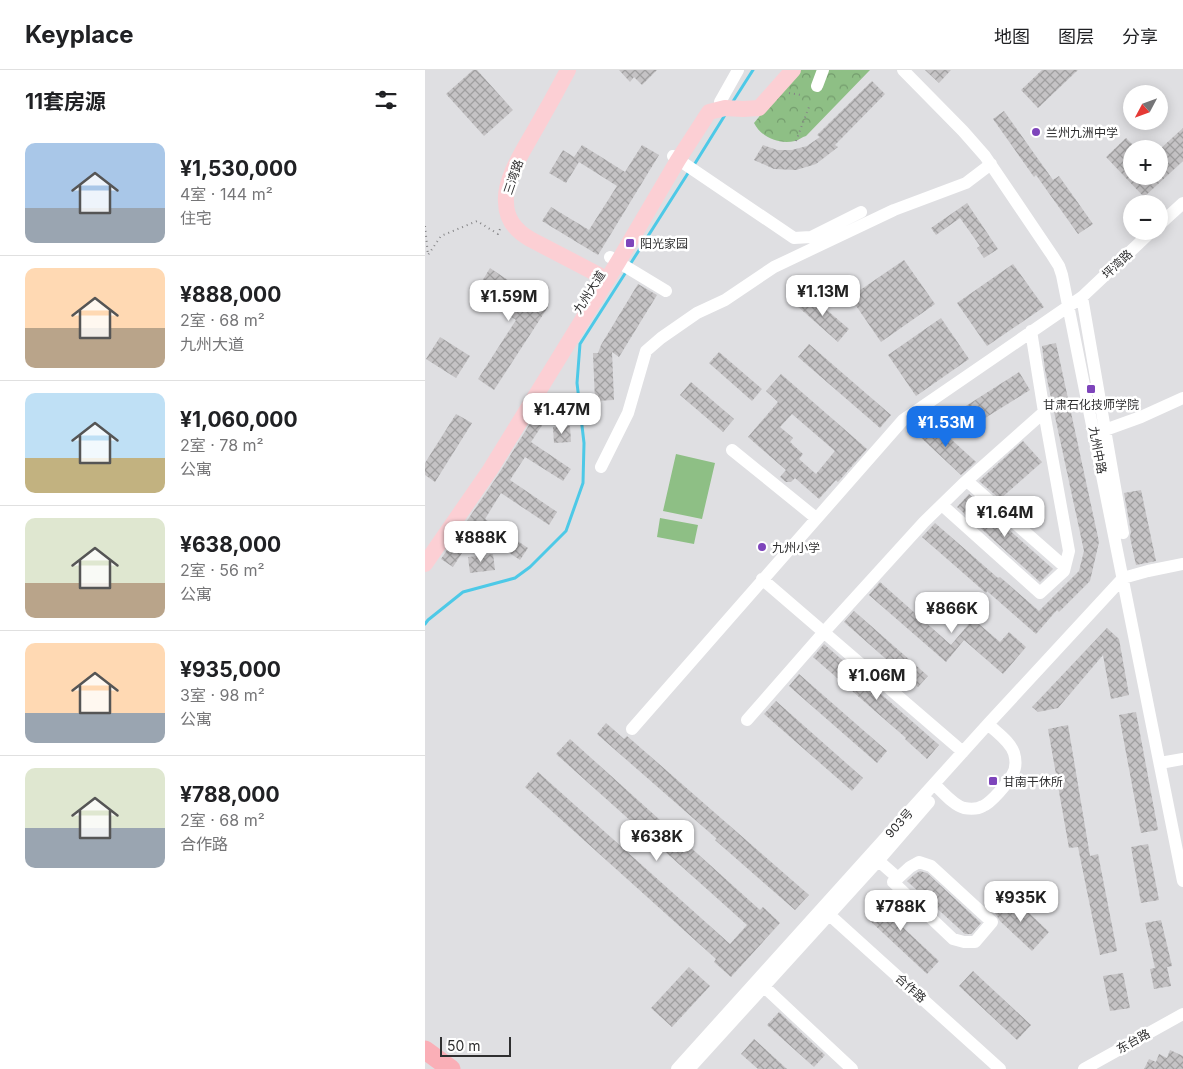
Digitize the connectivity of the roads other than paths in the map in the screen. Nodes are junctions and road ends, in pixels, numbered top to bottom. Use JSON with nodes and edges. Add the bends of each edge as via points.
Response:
{"nodes":[{"id":1,"x":568,"y":70,"type":"edge"},
{"id":2,"x":737,"y":70,"type":"edge"},
{"id":3,"x":780,"y":70,"type":"edge"},
{"id":4,"x":793,"y":70,"type":"edge"},
{"id":5,"x":823,"y":70,"type":"edge"},
{"id":6,"x":903,"y":70,"type":"edge"},
{"id":7,"x":817,"y":86,"type":"dead end"},
{"id":8,"x":724,"y":104,"type":"junction"},
{"id":9,"x":745,"y":106,"type":"junction"},
{"id":10,"x":679,"y":160,"type":"junction"},
{"id":11,"x":991,"y":164,"type":"junction"},
{"id":12,"x":1183,"y":203,"type":"edge"},
{"id":13,"x":861,"y":212,"type":"dead end"},
{"id":14,"x":1168,"y":217,"type":"edge"},
{"id":15,"x":1142,"y":240,"type":"edge"},
{"id":16,"x":617,"y":261,"type":"junction"},
{"id":17,"x":599,"y":275,"type":"junction"},
{"id":18,"x":666,"y":291,"type":"dead end"},
{"id":19,"x":1082,"y":297,"type":"junction"},
{"id":20,"x":1069,"y":306,"type":"junction"},
{"id":21,"x":1031,"y":331,"type":"junction"},
{"id":22,"x":1183,"y":398,"type":"edge"},
{"id":23,"x":1044,"y":412,"type":"junction"},
{"id":24,"x":1105,"y":430,"type":"junction"},
{"id":25,"x":732,"y":450,"type":"dead end"},
{"id":26,"x":601,"y":467,"type":"dead end"},
{"id":27,"x":967,"y":481,"type":"junction"},
{"id":28,"x":942,"y":505,"type":"junction"},
{"id":29,"x":817,"y":518,"type":"junction"},
{"id":30,"x":425,"y":552,"type":"edge"},
{"id":31,"x":425,"y":564,"type":"edge"},
{"id":32,"x":1183,"y":564,"type":"edge"},
{"id":33,"x":1065,"y":567,"type":"junction"},
{"id":34,"x":762,"y":579,"type":"junction"},
{"id":35,"x":1127,"y":582,"type":"junction"},
{"id":36,"x":824,"y":632,"type":"junction"},
{"id":37,"x":747,"y":720,"type":"dead end"},
{"id":38,"x":991,"y":727,"type":"junction"},
{"id":39,"x":632,"y":729,"type":"dead end"},
{"id":40,"x":963,"y":752,"type":"junction"},
{"id":41,"x":1183,"y":759,"type":"edge"},
{"id":42,"x":1164,"y":762,"type":"junction"},
{"id":43,"x":937,"y":787,"type":"junction"},
{"id":44,"x":1183,"y":840,"type":"edge"},
{"id":45,"x":875,"y":857,"type":"junction"},
{"id":46,"x":898,"y":878,"type":"junction"},
{"id":47,"x":1183,"y":881,"type":"edge"},
{"id":48,"x":826,"y":911,"type":"junction"},
{"id":49,"x":761,"y":983,"type":"junction"},
{"id":50,"x":1183,"y":1014,"type":"edge"},
{"id":51,"x":425,"y":1050,"type":"edge"},
{"id":52,"x":451,"y":1069,"type":"edge"},
{"id":53,"x":677,"y":1069,"type":"edge"},
{"id":54,"x":689,"y":1069,"type":"edge"},
{"id":55,"x":852,"y":1069,"type":"edge"},
{"id":56,"x":1000,"y":1069,"type":"edge"},
{"id":57,"x":1084,"y":1069,"type":"edge"}],
"edges":[{"from":1,"to":17,"type":"main road","name":"三湾路","via":[[514,168],[505,200],[512,224],[520,233]]},
{"from":2,"to":8,"type":"street"},
{"from":3,"to":9,"type":"main road"},
{"from":4,"to":9,"type":"main road","via":[[759,108]]},
{"from":5,"to":7,"type":"street"},
{"from":6,"to":11,"type":"street","name":"九州中路","via":[[963,130]]},
{"from":8,"to":9,"type":"main road"},
{"from":8,"to":10,"type":"main road","name":"九州大道","via":[[701,113]]},
{"from":10,"to":13,"type":"street","via":[[793,238],[811,237]]},
{"from":10,"to":16,"type":"main road","name":"九州大道"},
{"from":11,"to":20,"type":"street","name":"九州中路","via":[[1059,266]]},
{"from":11,"to":26,"type":"street","via":[[966,183],[894,210],[774,267],[661,338],[646,350],[628,413]]},
{"from":12,"to":14,"type":"street"},
{"from":15,"to":19,"type":"street","name":"坪湾路"},
{"from":16,"to":17,"type":"main road","name":"九州大道"},
{"from":16,"to":18,"type":"street"},
{"from":16,"to":31,"type":"main road","via":[[490,470]]},
{"from":17,"to":30,"type":"main road","name":"九州大道"},
{"from":19,"to":20,"type":"street","name":"坪湾路"},
{"from":19,"to":24,"type":"street"},
{"from":20,"to":21,"type":"street","name":"坪湾路"},
{"from":20,"to":35,"type":"street","name":"九州中路"},
{"from":21,"to":23,"type":"street"},
{"from":21,"to":29,"type":"street","name":"坪湾路","via":[[903,420]]},
{"from":22,"to":24,"type":"street","via":[[1141,418]]},
{"from":23,"to":27,"type":"street"},
{"from":23,"to":33,"type":"street","via":[[1069,551]]},
{"from":24,"to":35,"type":"street"},
{"from":25,"to":29,"type":"street"},
{"from":27,"to":28,"type":"street"},
{"from":27,"to":33,"type":"street"},
{"from":28,"to":33,"type":"street","via":[[1040,593]]},
{"from":28,"to":36,"type":"street"},
{"from":29,"to":34,"type":"street","name":"坪湾路"},
{"from":32,"to":35,"type":"street","via":[[1148,571]]},
{"from":34,"to":36,"type":"street"},
{"from":34,"to":39,"type":"street","name":"坪湾路"},
{"from":35,"to":38,"type":"street","name":"903号"},
{"from":35,"to":42,"type":"street","name":"九州中路"},
{"from":36,"to":37,"type":"street"},
{"from":36,"to":40,"type":"street"},
{"from":38,"to":40,"type":"street","name":"903号"},
{"from":38,"to":43,"type":"street"},
{"from":38,"to":43,"type":"street","via":[[1010,746],[1015,768],[990,802],[974,809],[965,808]]},
{"from":40,"to":43,"type":"street","name":"903号"},
{"from":41,"to":42,"type":"street"},
{"from":42,"to":44,"type":"street"},
{"from":42,"to":47,"type":"street","name":"九州中路"},
{"from":43,"to":45,"type":"street","name":"903号"},
{"from":45,"to":46,"type":"street"},
{"from":45,"to":48,"type":"street","name":"903号"},
{"from":46,"to":46,"type":"street","via":[[919,862],[931,866],[992,922],[975,942],[953,939],[893,882]]},
{"from":48,"to":49,"type":"street","name":"903号"},
{"from":48,"to":56,"type":"street","name":"合作路"},
{"from":49,"to":53,"type":"street","name":"903号"},
{"from":49,"to":54,"type":"street"},
{"from":49,"to":55,"type":"street"},
{"from":50,"to":57,"type":"street","name":"东台路"},
{"from":51,"to":52,"type":"highway"}]}
